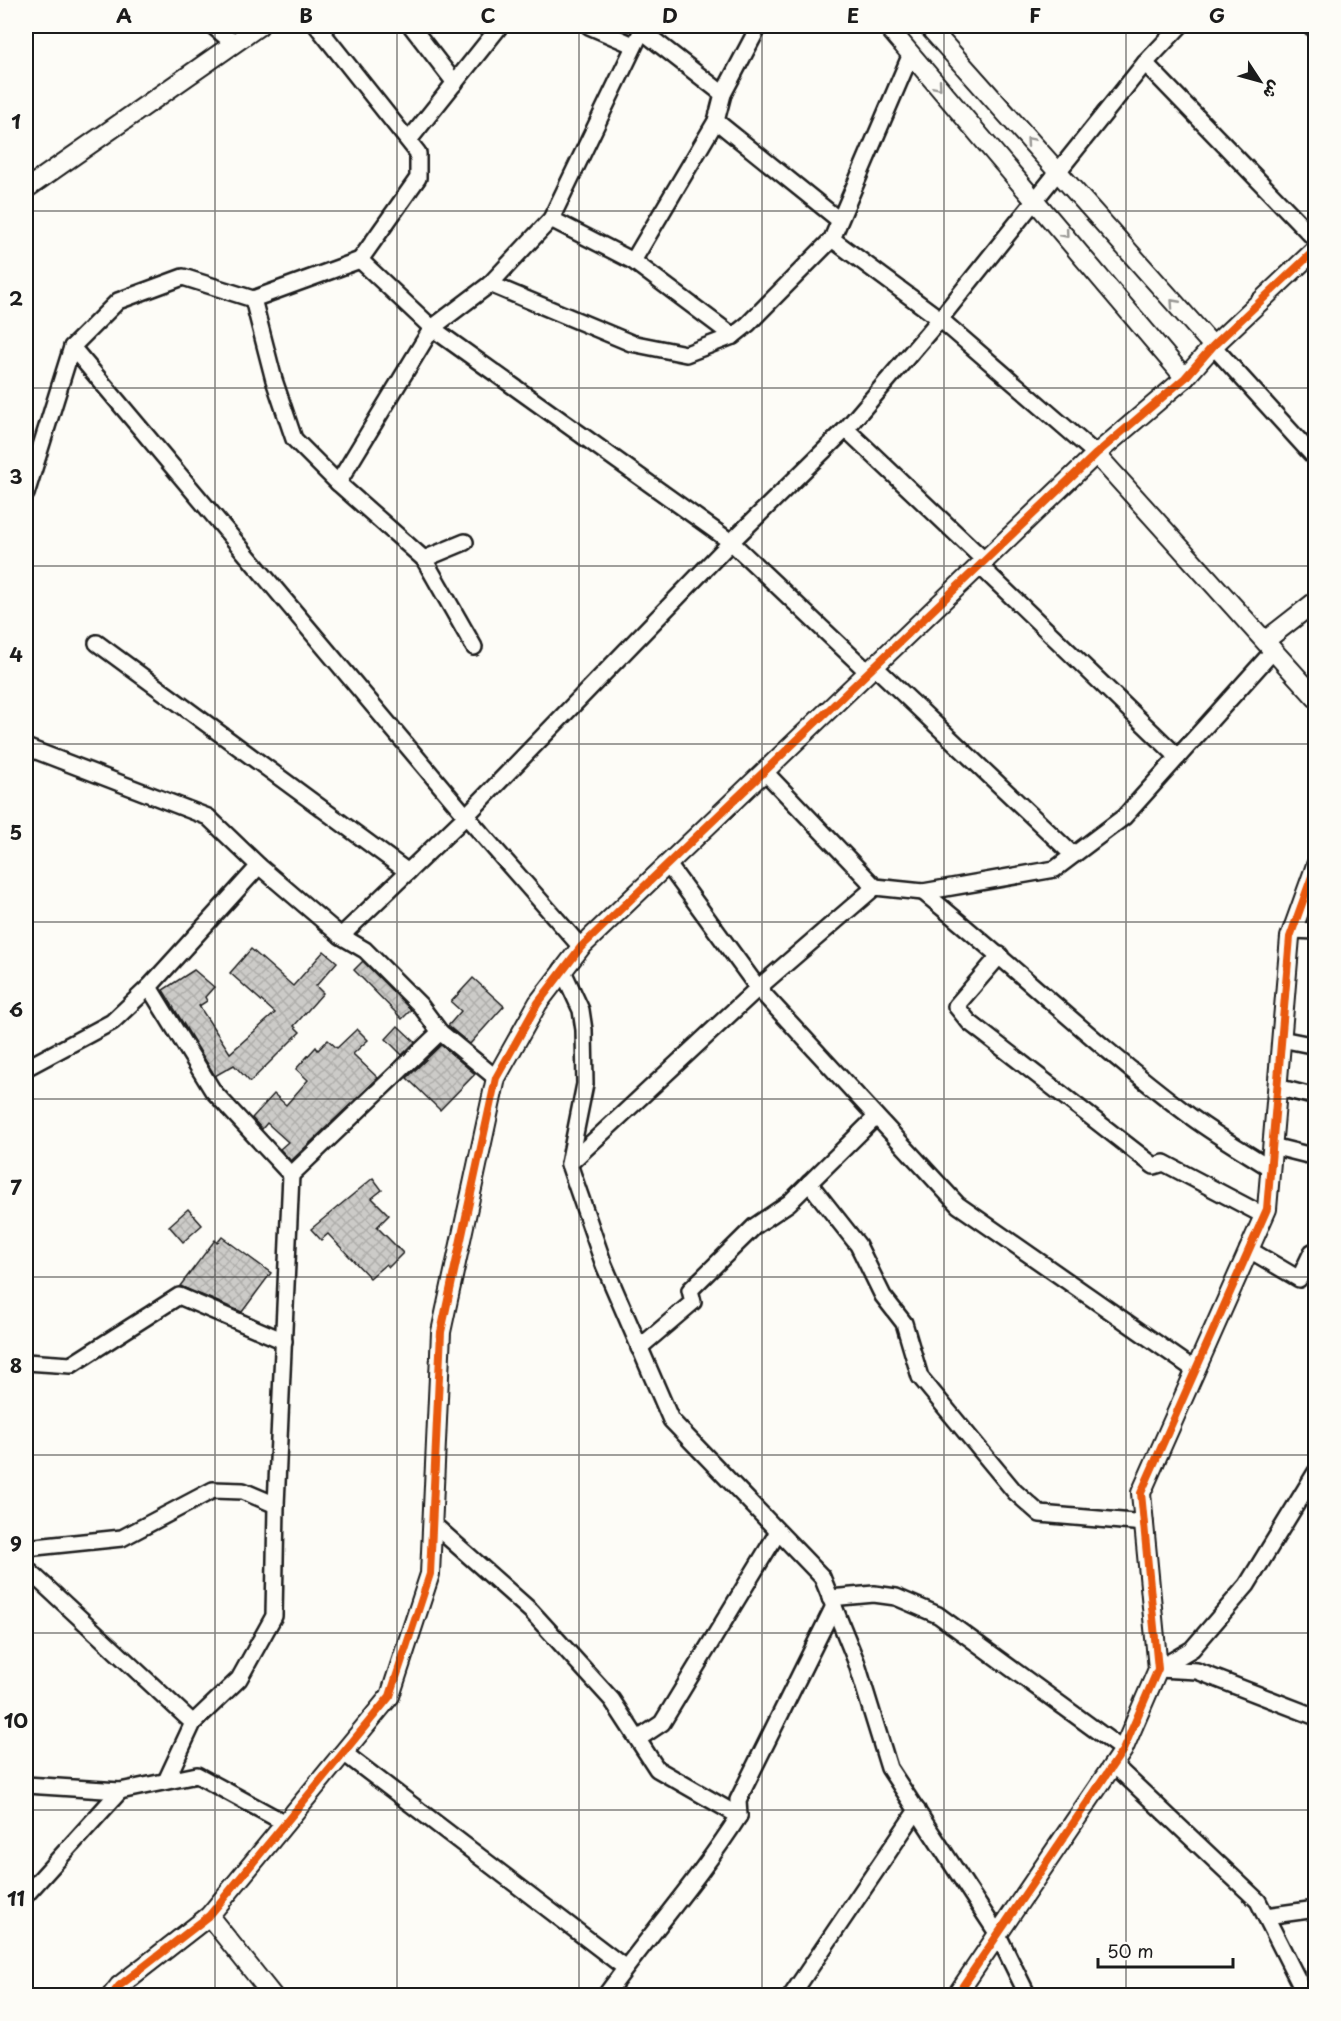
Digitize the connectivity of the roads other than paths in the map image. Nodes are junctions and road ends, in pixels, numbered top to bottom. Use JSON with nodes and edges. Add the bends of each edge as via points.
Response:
{"nodes":[{"id":1,"x":213,"y":26,"type":"edge"},
{"id":2,"x":259,"y":26,"type":"edge"},
{"id":3,"x":317,"y":26,"type":"edge"},
{"id":4,"x":411,"y":26,"type":"edge"},
{"id":5,"x":500,"y":26,"type":"edge"},
{"id":6,"x":589,"y":26,"type":"edge"},
{"id":7,"x":759,"y":26,"type":"edge"},
{"id":8,"x":887,"y":26,"type":"edge"},
{"id":9,"x":928,"y":26,"type":"edge"},
{"id":10,"x":1180,"y":26,"type":"edge"},
{"id":11,"x":1310,"y":26,"type":"edge"},
{"id":12,"x":643,"y":28,"type":"edge"},
{"id":13,"x":1316,"y":30,"type":"edge"},
{"id":14,"x":232,"y":42,"type":"junction"},
{"id":15,"x":633,"y":45,"type":"junction"},
{"id":16,"x":911,"y":54,"type":"junction"},
{"id":17,"x":1145,"y":63,"type":"junction"},
{"id":18,"x":455,"y":82,"type":"junction"},
{"id":19,"x":723,"y":94,"type":"junction"},
{"id":20,"x":716,"y":121,"type":"junction"},
{"id":21,"x":409,"y":140,"type":"junction"},
{"id":22,"x":1058,"y":172,"type":"junction"},
{"id":23,"x":26,"y":189,"type":"edge"},
{"id":24,"x":1036,"y":198,"type":"junction"},
{"id":25,"x":551,"y":219,"type":"junction"},
{"id":26,"x":839,"y":220,"type":"junction"},
{"id":27,"x":832,"y":239,"type":"junction"},
{"id":28,"x":1316,"y":240,"type":"edge"},
{"id":29,"x":1316,"y":249,"type":"edge"},
{"id":30,"x":360,"y":260,"type":"junction"},
{"id":31,"x":633,"y":261,"type":"junction"},
{"id":32,"x":490,"y":284,"type":"junction"},
{"id":33,"x":253,"y":299,"type":"junction"},
{"id":34,"x":940,"y":319,"type":"junction"},
{"id":35,"x":432,"y":328,"type":"junction"},
{"id":36,"x":733,"y":336,"type":"junction"},
{"id":37,"x":1213,"y":346,"type":"junction"},
{"id":38,"x":72,"y":347,"type":"junction"},
{"id":39,"x":1185,"y":378,"type":"junction"},
{"id":40,"x":846,"y":429,"type":"junction"},
{"id":41,"x":1096,"y":454,"type":"junction"},
{"id":42,"x":1316,"y":459,"type":"edge"},
{"id":43,"x":338,"y":483,"type":"junction"},
{"id":44,"x":26,"y":494,"type":"edge"},
{"id":45,"x":465,"y":542,"type":"dead end"},
{"id":46,"x":731,"y":542,"type":"junction"},
{"id":47,"x":423,"y":559,"type":"junction"},
{"id":48,"x":982,"y":564,"type":"junction"},
{"id":49,"x":1316,"y":601,"type":"edge"},
{"id":50,"x":97,"y":643,"type":"dead end"},
{"id":51,"x":1269,"y":646,"type":"junction"},
{"id":52,"x":474,"y":647,"type":"dead end"},
{"id":53,"x":871,"y":669,"type":"junction"},
{"id":54,"x":1316,"y":698,"type":"edge"},
{"id":55,"x":26,"y":747,"type":"edge"},
{"id":56,"x":1178,"y":757,"type":"junction"},
{"id":57,"x":765,"y":772,"type":"junction"},
{"id":58,"x":465,"y":816,"type":"junction"},
{"id":59,"x":1073,"y":855,"type":"junction"},
{"id":60,"x":1316,"y":865,"type":"edge"},
{"id":61,"x":259,"y":866,"type":"junction"},
{"id":62,"x":669,"y":866,"type":"junction"},
{"id":63,"x":408,"y":872,"type":"junction"},
{"id":64,"x":875,"y":887,"type":"junction"},
{"id":65,"x":923,"y":892,"type":"junction"},
{"id":66,"x":1292,"y":930,"type":"junction"},
{"id":67,"x":1316,"y":931,"type":"edge"},
{"id":68,"x":341,"y":936,"type":"junction"},
{"id":69,"x":581,"y":947,"type":"junction"},
{"id":70,"x":1000,"y":955,"type":"junction"},
{"id":71,"x":562,"y":969,"type":"junction"},
{"id":72,"x":148,"y":987,"type":"junction"},
{"id":73,"x":758,"y":988,"type":"junction"},
{"id":74,"x":440,"y":1032,"type":"junction"},
{"id":75,"x":1281,"y":1039,"type":"junction"},
{"id":76,"x":1316,"y":1046,"type":"edge"},
{"id":77,"x":26,"y":1068,"type":"edge"},
{"id":78,"x":496,"y":1078,"type":"junction"},
{"id":79,"x":1277,"y":1087,"type":"junction"},
{"id":80,"x":1316,"y":1098,"type":"edge"},
{"id":81,"x":876,"y":1117,"type":"junction"},
{"id":82,"x":1272,"y":1146,"type":"junction"},
{"id":83,"x":1316,"y":1157,"type":"edge"},
{"id":84,"x":568,"y":1164,"type":"junction"},
{"id":85,"x":1270,"y":1168,"type":"junction"},
{"id":86,"x":291,"y":1175,"type":"junction"},
{"id":87,"x":809,"y":1184,"type":"junction"},
{"id":88,"x":1263,"y":1215,"type":"junction"},
{"id":89,"x":1248,"y":1249,"type":"junction"},
{"id":90,"x":1316,"y":1254,"type":"edge"},
{"id":91,"x":284,"y":1341,"type":"junction"},
{"id":92,"x":639,"y":1348,"type":"junction"},
{"id":93,"x":26,"y":1362,"type":"edge"},
{"id":94,"x":1195,"y":1370,"type":"junction"},
{"id":95,"x":1316,"y":1472,"type":"edge"},
{"id":96,"x":276,"y":1505,"type":"junction"},
{"id":97,"x":432,"y":1523,"type":"junction"},
{"id":98,"x":1145,"y":1523,"type":"junction"},
{"id":99,"x":778,"y":1532,"type":"junction"},
{"id":100,"x":26,"y":1548,"type":"edge"},
{"id":101,"x":26,"y":1568,"type":"edge"},
{"id":102,"x":832,"y":1602,"type":"junction"},
{"id":103,"x":1158,"y":1669,"type":"junction"},
{"id":104,"x":1316,"y":1717,"type":"edge"},
{"id":105,"x":194,"y":1723,"type":"junction"},
{"id":106,"x":638,"y":1739,"type":"junction"},
{"id":107,"x":344,"y":1753,"type":"junction"},
{"id":108,"x":1118,"y":1757,"type":"junction"},
{"id":109,"x":166,"y":1781,"type":"junction"},
{"id":110,"x":26,"y":1785,"type":"edge"},
{"id":111,"x":120,"y":1791,"type":"junction"},
{"id":112,"x":917,"y":1810,"type":"junction"},
{"id":113,"x":739,"y":1816,"type":"junction"},
{"id":114,"x":285,"y":1823,"type":"junction"},
{"id":115,"x":26,"y":1895,"type":"edge"},
{"id":116,"x":1316,"y":1909,"type":"edge"},
{"id":117,"x":209,"y":1916,"type":"junction"},
{"id":118,"x":1266,"y":1916,"type":"junction"},
{"id":119,"x":997,"y":1933,"type":"junction"},
{"id":120,"x":624,"y":1967,"type":"junction"},
{"id":121,"x":111,"y":1995,"type":"edge"},
{"id":122,"x":273,"y":1995,"type":"edge"},
{"id":123,"x":605,"y":1995,"type":"edge"},
{"id":124,"x":791,"y":1995,"type":"edge"},
{"id":125,"x":956,"y":1995,"type":"edge"},
{"id":126,"x":1028,"y":1995,"type":"edge"},
{"id":127,"x":1306,"y":1995,"type":"edge"}],
"edges":[{"from":1,"to":14,"type":"street"},
{"from":2,"to":14,"type":"street"},
{"from":3,"to":21,"type":"street"},
{"from":4,"to":18,"type":"street"},
{"from":5,"to":18,"type":"street"},
{"from":6,"to":15,"type":"street"},
{"from":7,"to":19,"type":"street"},
{"from":8,"to":16,"type":"street"},
{"from":22,"to":9,"type":"street","one_way":true},
{"from":10,"to":17,"type":"street"},
{"from":11,"to":13,"type":"street"},
{"from":12,"to":15,"type":"street"},
{"from":12,"to":19,"type":"street"},
{"from":14,"to":23,"type":"street"},
{"from":15,"to":25,"type":"street"},
{"from":16,"to":24,"type":"street","one_way":true},
{"from":16,"to":26,"type":"street"},
{"from":17,"to":22,"type":"street"},
{"from":17,"to":28,"type":"street"},
{"from":18,"to":21,"type":"street"},
{"from":19,"to":20,"type":"street"},
{"from":20,"to":26,"type":"street"},
{"from":20,"to":31,"type":"street"},
{"from":21,"to":30,"type":"street","via":[[418,153],[418,178]]},
{"from":22,"to":24,"type":"street"},
{"from":37,"to":22,"type":"street","one_way":true},
{"from":24,"to":34,"type":"street"},
{"from":24,"to":39,"type":"street","one_way":true},
{"from":25,"to":31,"type":"street"},
{"from":25,"to":32,"type":"street"},
{"from":26,"to":27,"type":"street"},
{"from":27,"to":34,"type":"street"},
{"from":27,"to":36,"type":"street"},
{"from":29,"to":37,"type":"street"},
{"from":30,"to":33,"type":"street"},
{"from":30,"to":35,"type":"street"},
{"from":31,"to":36,"type":"street"},
{"from":32,"to":35,"type":"street"},
{"from":32,"to":36,"type":"street","via":[[630,343],[686,354]]},
{"from":33,"to":38,"type":"street","via":[[183,277],[118,301]]},
{"from":33,"to":43,"type":"street","via":[[294,439]]},
{"from":34,"to":40,"type":"street"},
{"from":34,"to":41,"type":"street"},
{"from":35,"to":43,"type":"street"},
{"from":35,"to":46,"type":"street"},
{"from":37,"to":39,"type":"street"},
{"from":37,"to":42,"type":"street"},
{"from":38,"to":44,"type":"street"},
{"from":38,"to":58,"type":"street"},
{"from":39,"to":41,"type":"street"},
{"from":40,"to":46,"type":"street"},
{"from":40,"to":48,"type":"street"},
{"from":41,"to":48,"type":"street"},
{"from":41,"to":51,"type":"street"},
{"from":43,"to":47,"type":"street"},
{"from":45,"to":47,"type":"street"},
{"from":46,"to":53,"type":"street"},
{"from":46,"to":58,"type":"street"},
{"from":47,"to":52,"type":"street"},
{"from":48,"to":53,"type":"street"},
{"from":48,"to":56,"type":"street"},
{"from":49,"to":51,"type":"street"},
{"from":50,"to":63,"type":"street"},
{"from":51,"to":54,"type":"street"},
{"from":51,"to":56,"type":"street"},
{"from":53,"to":57,"type":"street"},
{"from":53,"to":59,"type":"street"},
{"from":55,"to":61,"type":"street","via":[[208,817]]},
{"from":56,"to":59,"type":"street","via":[[1124,817]]},
{"from":57,"to":62,"type":"street"},
{"from":57,"to":64,"type":"street"},
{"from":58,"to":63,"type":"street"},
{"from":58,"to":69,"type":"street"},
{"from":59,"to":65,"type":"street","via":[[1055,870]]},
{"from":60,"to":66,"type":"street"},
{"from":61,"to":68,"type":"street"},
{"from":61,"to":72,"type":"street"},
{"from":62,"to":69,"type":"street"},
{"from":62,"to":73,"type":"street"},
{"from":63,"to":68,"type":"street"},
{"from":64,"to":65,"type":"street"},
{"from":64,"to":73,"type":"street"},
{"from":65,"to":70,"type":"street"},
{"from":66,"to":67,"type":"street"},
{"from":66,"to":75,"type":"street"},
{"from":68,"to":74,"type":"street","via":[[365,950],[420,1005]]},
{"from":69,"to":71,"type":"street"},
{"from":70,"to":85,"type":"street","via":[[1187,1114]]},
{"from":70,"to":88,"type":"street","via":[[956,1006],[969,1022],[1154,1166],[1164,1163]]},
{"from":71,"to":78,"type":"street"},
{"from":71,"to":84,"type":"street","via":[[581,1010],[584,1030],[585,1084]]},
{"from":72,"to":77,"type":"street","via":[[112,1022]]},
{"from":72,"to":86,"type":"street","via":[[213,1091]]},
{"from":73,"to":81,"type":"street"},
{"from":73,"to":84,"type":"street"},
{"from":74,"to":78,"type":"street"},
{"from":74,"to":86,"type":"street"},
{"from":75,"to":76,"type":"street"},
{"from":75,"to":79,"type":"street"},
{"from":78,"to":97,"type":"street","via":[[441,1332]]},
{"from":79,"to":80,"type":"street"},
{"from":79,"to":82,"type":"street"},
{"from":81,"to":87,"type":"street"},
{"from":81,"to":94,"type":"street","via":[[958,1205]]},
{"from":82,"to":83,"type":"street"},
{"from":82,"to":85,"type":"street"},
{"from":84,"to":92,"type":"street"},
{"from":85,"to":88,"type":"street","via":[[1267,1209]]},
{"from":86,"to":91,"type":"street"},
{"from":87,"to":92,"type":"street","via":[[755,1226],[690,1290],[693,1302]]},
{"from":87,"to":98,"type":"street","via":[[858,1245],[883,1296],[904,1323],[920,1377],[1015,1492],[1040,1514]]},
{"from":88,"to":89,"type":"street"},
{"from":89,"to":90,"type":"street","via":[[1299,1279],[1312,1252]]},
{"from":89,"to":94,"type":"street"},
{"from":91,"to":93,"type":"street","via":[[179,1296],[70,1365]]},
{"from":91,"to":96,"type":"street"},
{"from":92,"to":99,"type":"street","via":[[671,1420]]},
{"from":94,"to":98,"type":"street","via":[[1141,1493]]},
{"from":95,"to":103,"type":"street","via":[[1247,1585],[1192,1649]]},
{"from":96,"to":100,"type":"street","via":[[243,1491],[213,1490],[122,1538]]},
{"from":96,"to":105,"type":"street","via":[[274,1616],[239,1679]]},
{"from":97,"to":106,"type":"street","via":[[531,1611],[612,1700]]},
{"from":97,"to":107,"type":"street","via":[[430,1574],[390,1696]]},
{"from":98,"to":103,"type":"street"},
{"from":99,"to":102,"type":"street","via":[[822,1577]]},
{"from":99,"to":106,"type":"street","via":[[662,1723]]},
{"from":101,"to":105,"type":"street"},
{"from":102,"to":108,"type":"street","via":[[874,1594],[896,1597],[938,1615]]},
{"from":102,"to":112,"type":"street","via":[[856,1661],[889,1768]]},
{"from":102,"to":113,"type":"street","via":[[738,1800]]},
{"from":103,"to":104,"type":"street","via":[[1197,1671]]},
{"from":103,"to":108,"type":"street"},
{"from":105,"to":109,"type":"street"},
{"from":106,"to":113,"type":"street","via":[[657,1769]]},
{"from":107,"to":114,"type":"street"},
{"from":107,"to":120,"type":"street"},
{"from":108,"to":118,"type":"street","via":[[1258,1901]]},
{"from":108,"to":119,"type":"street"},
{"from":109,"to":111,"type":"street"},
{"from":109,"to":114,"type":"street","via":[[198,1775]]},
{"from":110,"to":111,"type":"street"},
{"from":111,"to":115,"type":"street"},
{"from":112,"to":119,"type":"street"},
{"from":112,"to":124,"type":"street"},
{"from":113,"to":120,"type":"street","via":[[709,1863]]},
{"from":114,"to":117,"type":"street"},
{"from":116,"to":118,"type":"street"},
{"from":117,"to":121,"type":"street"},
{"from":117,"to":122,"type":"street"},
{"from":118,"to":127,"type":"street"},
{"from":119,"to":125,"type":"street"},
{"from":119,"to":126,"type":"street"},
{"from":120,"to":123,"type":"street"}]}
